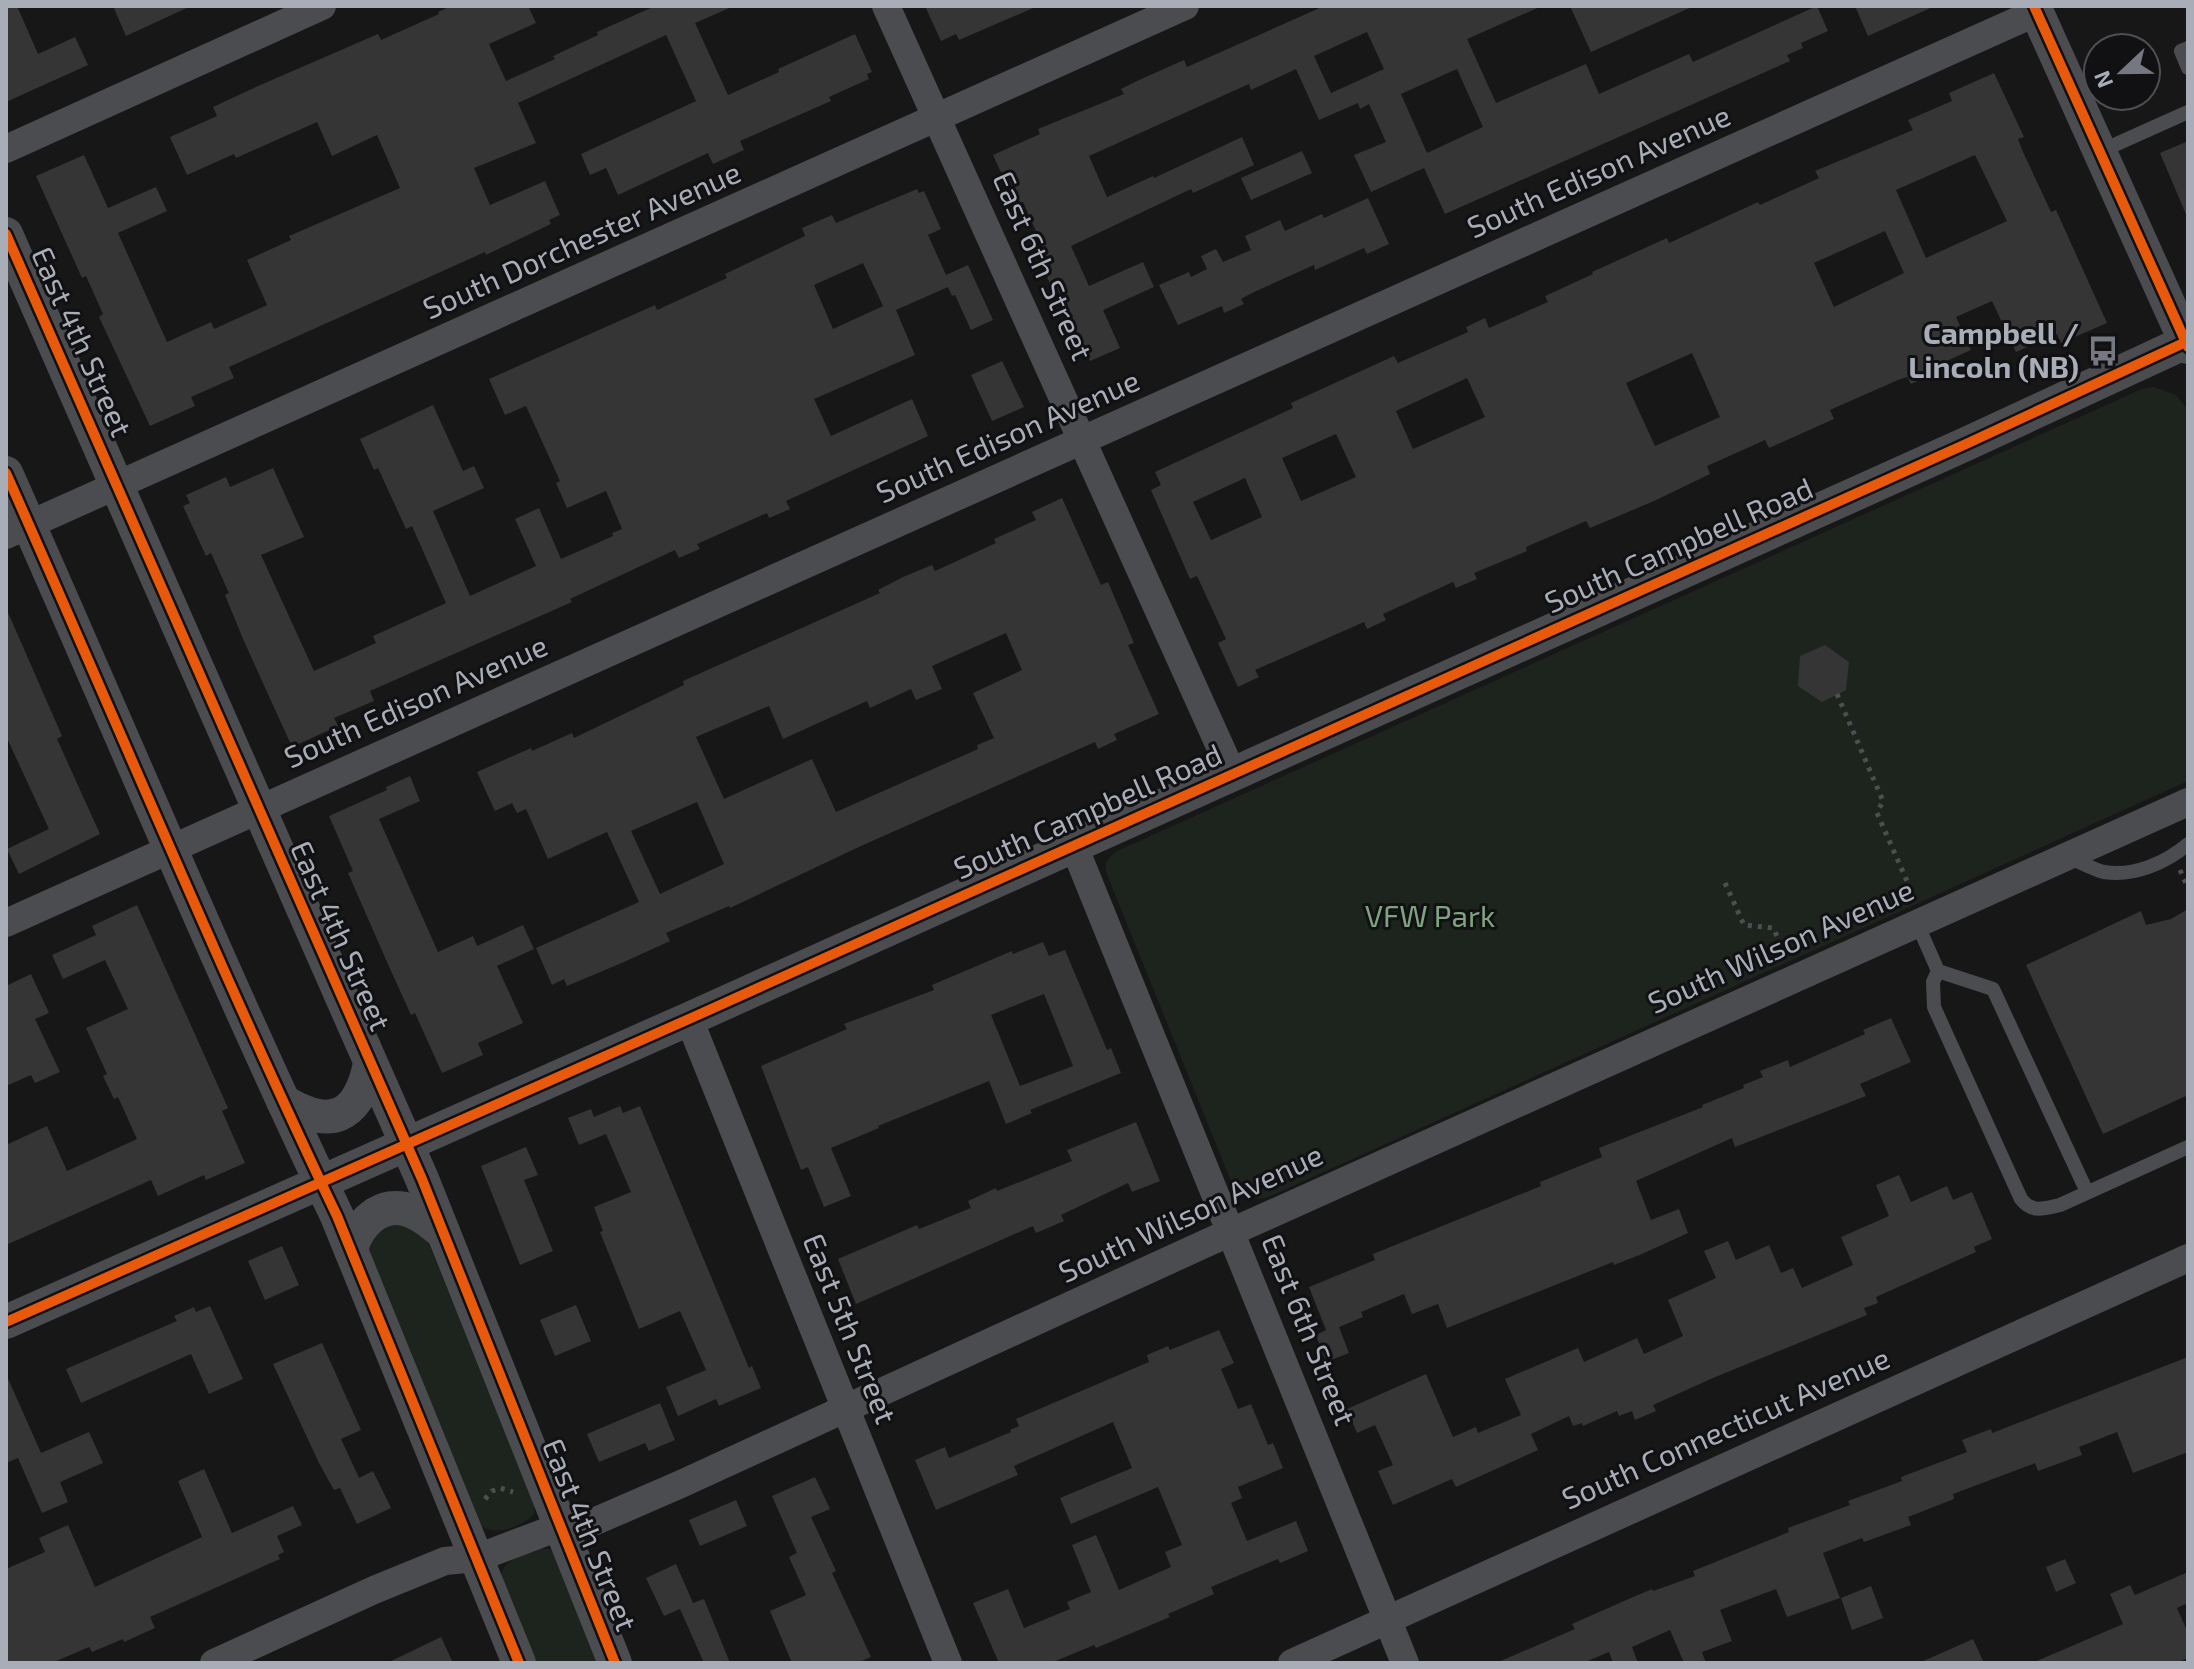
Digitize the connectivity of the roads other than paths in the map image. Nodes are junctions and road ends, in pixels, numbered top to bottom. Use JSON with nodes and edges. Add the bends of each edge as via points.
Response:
{"nodes":[{"id":1,"x":322,"y":6,"type":"edge"},
{"id":2,"x":886,"y":6,"type":"edge"},
{"id":3,"x":1185,"y":6,"type":"edge"},
{"id":4,"x":2036,"y":9,"type":"edge"},
{"id":5,"x":2188,"y":48,"type":"edge"},
{"id":6,"x":2188,"y":68,"type":"edge"},
{"id":7,"x":2188,"y":112,"type":"edge"},
{"id":8,"x":937,"y":118,"type":"junction"},
{"id":9,"x":6,"y":149,"type":"edge"},
{"id":10,"x":2100,"y":151,"type":"junction"},
{"id":11,"x":6,"y":234,"type":"edge"},
{"id":12,"x":2187,"y":343,"type":"edge"},
{"id":13,"x":1084,"y":440,"type":"junction"},
{"id":14,"x":6,"y":473,"type":"edge"},
{"id":15,"x":119,"y":486,"type":"junction"},
{"id":16,"x":18,"y":531,"type":"edge"},
{"id":17,"x":1232,"y":773,"type":"junction"},
{"id":18,"x":2188,"y":802,"type":"edge"},
{"id":19,"x":258,"y":810,"type":"junction"},
{"id":20,"x":2188,"y":844,"type":"edge"},
{"id":21,"x":1074,"y":846,"type":"junction"},
{"id":22,"x":171,"y":851,"type":"junction"},
{"id":23,"x":2067,"y":856,"type":"junction"},
{"id":24,"x":1920,"y":922,"type":"junction"},
{"id":25,"x":6,"y":923,"type":"edge"},
{"id":26,"x":1938,"y":971,"type":"junction"},
{"id":27,"x":689,"y":1019,"type":"junction"},
{"id":28,"x":370,"y":1064,"type":"junction"},
{"id":29,"x":283,"y":1101,"type":"junction"},
{"id":30,"x":407,"y":1145,"type":"junction"},
{"id":31,"x":2188,"y":1147,"type":"edge"},
{"id":32,"x":321,"y":1183,"type":"junction"},
{"id":33,"x":2087,"y":1192,"type":"junction"},
{"id":34,"x":443,"y":1232,"type":"junction"},
{"id":35,"x":1232,"y":1232,"type":"junction"},
{"id":36,"x":351,"y":1250,"type":"junction"},
{"id":37,"x":2188,"y":1258,"type":"edge"},
{"id":38,"x":6,"y":1322,"type":"edge"},
{"id":39,"x":846,"y":1409,"type":"junction"},
{"id":40,"x":559,"y":1527,"type":"junction"},
{"id":41,"x":477,"y":1558,"type":"junction"},
{"id":42,"x":1387,"y":1619,"type":"junction"},
{"id":43,"x":214,"y":1663,"type":"edge"},
{"id":44,"x":519,"y":1663,"type":"edge"},
{"id":45,"x":615,"y":1663,"type":"edge"},
{"id":46,"x":948,"y":1663,"type":"edge"},
{"id":47,"x":1292,"y":1663,"type":"edge"},
{"id":48,"x":1405,"y":1663,"type":"edge"}],
"edges":[{"from":1,"to":9,"type":"street"},
{"from":2,"to":8,"type":"street","name":"East 6th Street"},
{"from":3,"to":8,"type":"street","name":"South Dorchester Avenue"},
{"from":4,"to":10,"type":"street"},
{"from":4,"to":13,"type":"street","name":"South Edison Avenue"},
{"from":5,"to":6,"type":"lane","via":[[2181,51]]},
{"from":7,"to":10,"type":"lane"},
{"from":8,"to":13,"type":"street","name":"East 6th Street"},
{"from":8,"to":15,"type":"street","name":"South Dorchester Avenue"},
{"from":10,"to":12,"type":"street"},
{"from":11,"to":15,"type":"street","name":"East 4th Street"},
{"from":12,"to":17,"type":"street","name":"South Campbell Road"},
{"from":13,"to":17,"type":"street","name":"East 6th Street"},
{"from":13,"to":19,"type":"street","name":"South Edison Avenue"},
{"from":14,"to":16,"type":"street"},
{"from":15,"to":16,"type":"street","name":"South Dorchester Avenue"},
{"from":15,"to":19,"type":"street","name":"East 4th Street"},
{"from":16,"to":22,"type":"street"},
{"from":17,"to":21,"type":"street","name":"South Campbell Road"},
{"from":18,"to":23,"type":"street","name":"South Wilson Avenue"},
{"from":19,"to":22,"type":"street","name":"South Edison Avenue"},
{"from":19,"to":28,"type":"street","name":"East 4th Street"},
{"from":20,"to":23,"type":"lane","via":[[2137,872],[2103,872]]},
{"from":21,"to":27,"type":"street","name":"South Campbell Road"},
{"from":21,"to":35,"type":"street","name":"East 6th Street"},
{"from":22,"to":25,"type":"street","name":"South Edison Avenue"},
{"from":22,"to":29,"type":"street"},
{"from":23,"to":24,"type":"street","name":"South Wilson Avenue"},
{"from":24,"to":26,"type":"lane"},
{"from":24,"to":35,"type":"street","name":"South Wilson Avenue"},
{"from":26,"to":33,"type":"lane","via":[[1993,989]]},
{"from":26,"to":33,"type":"lane","via":[[1934,1007],[2021,1199],[2040,1210]]},
{"from":27,"to":30,"type":"street","name":"South Campbell Road"},
{"from":27,"to":39,"type":"street","name":"East 5th Street"},
{"from":28,"to":29,"type":"street","via":[[360,1096],[339,1114],[308,1116]]},
{"from":28,"to":30,"type":"street","name":"East 4th Street"},
{"from":29,"to":32,"type":"street"},
{"from":30,"to":32,"type":"street","name":"South Campbell Road"},
{"from":30,"to":34,"type":"street","name":"East 4th Street"},
{"from":31,"to":33,"type":"lane"},
{"from":32,"to":36,"type":"street"},
{"from":32,"to":38,"type":"street","name":"South Campbell Road"},
{"from":34,"to":36,"type":"street","via":[[395,1207],[364,1222]]},
{"from":34,"to":40,"type":"street","name":"East 4th Street"},
{"from":35,"to":39,"type":"street","name":"South Wilson Avenue"},
{"from":35,"to":42,"type":"street","name":"East 6th Street"},
{"from":36,"to":41,"type":"street"},
{"from":37,"to":42,"type":"street","name":"South Connecticut Avenue"},
{"from":39,"to":40,"type":"street","name":"South Wilson Avenue","via":[[591,1523]]},
{"from":39,"to":46,"type":"street","name":"East 5th Street"},
{"from":40,"to":41,"type":"street","name":"South Wilson Avenue"},
{"from":40,"to":45,"type":"street","name":"East 4th Street"},
{"from":41,"to":43,"type":"street","name":"South Wilson Avenue","via":[[445,1561]]},
{"from":41,"to":44,"type":"street"},
{"from":42,"to":47,"type":"street","name":"South Connecticut Avenue"},
{"from":42,"to":48,"type":"street","name":"East 6th Street"}]}
